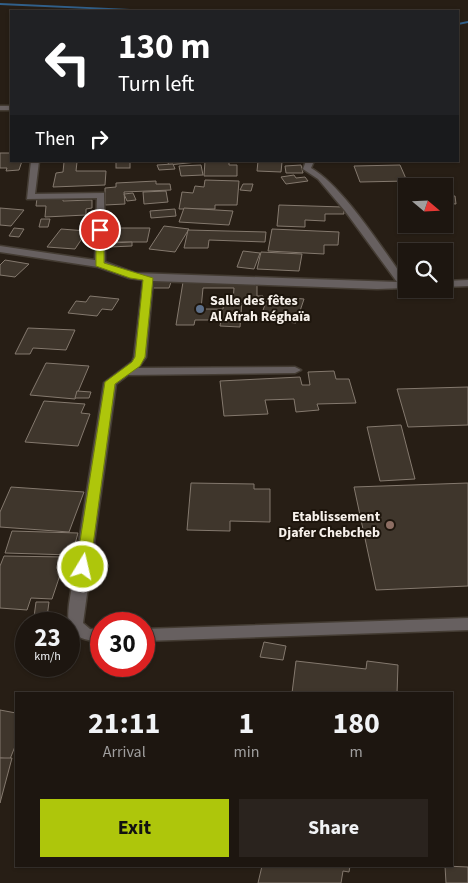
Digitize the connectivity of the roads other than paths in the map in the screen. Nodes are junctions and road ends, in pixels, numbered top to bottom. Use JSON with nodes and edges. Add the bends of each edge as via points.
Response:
{"nodes":[{"id":1,"x":35,"y":162,"type":"edge"},
{"id":2,"x":310,"y":162,"type":"edge"},
{"id":3,"x":0,"y":249,"type":"edge"},
{"id":4,"x":100,"y":264,"type":"junction"},
{"id":5,"x":398,"y":276,"type":"edge"},
{"id":6,"x":148,"y":278,"type":"junction"},
{"id":7,"x":468,"y":283,"type":"edge"},
{"id":8,"x":453,"y":284,"type":"edge"},
{"id":9,"x":398,"y":285,"type":"edge"},
{"id":10,"x":295,"y":370,"type":"dead end"},
{"id":11,"x":122,"y":372,"type":"junction"},
{"id":12,"x":468,"y":624,"type":"edge"},
{"id":13,"x":90,"y":635,"type":"edge"},
{"id":14,"x":155,"y":635,"type":"edge"}],
"edges":[{"from":1,"to":4,"type":"street","via":[[30,197],[101,195]]},
{"from":2,"to":5,"type":"street","via":[[307,169],[321,177],[348,208]]},
{"from":3,"to":4,"type":"street"},
{"from":4,"to":6,"type":"street"},
{"from":6,"to":9,"type":"street"},
{"from":6,"to":11,"type":"street","via":[[140,357],[137,364]]},
{"from":7,"to":8,"type":"street"},
{"from":10,"to":11,"type":"street"},
{"from":11,"to":13,"type":"street","via":[[110,382],[76,625]]},
{"from":12,"to":14,"type":"street"}]}
